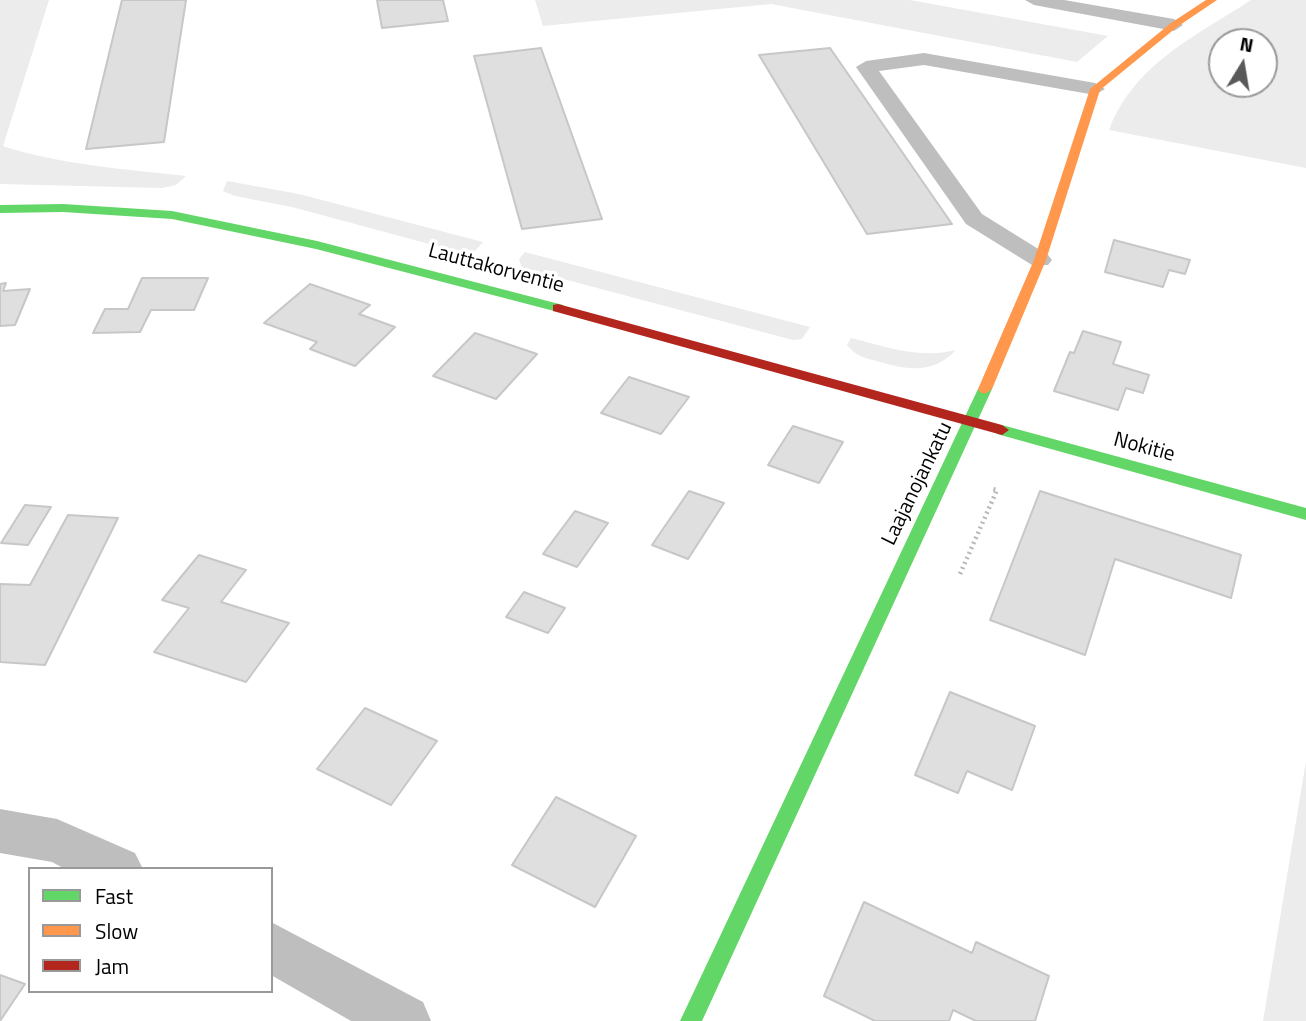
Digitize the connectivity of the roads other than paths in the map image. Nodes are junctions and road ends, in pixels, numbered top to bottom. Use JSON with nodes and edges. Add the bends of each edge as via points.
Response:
{"nodes":[{"id":1,"x":1034,"y":0,"type":"edge"},
{"id":2,"x":1212,"y":0,"type":"edge"},
{"id":3,"x":1174,"y":25,"type":"junction"},
{"id":4,"x":1095,"y":89,"type":"junction"},
{"id":5,"x":0,"y":209,"type":"edge"},
{"id":6,"x":1040,"y":260,"type":"junction"},
{"id":7,"x":971,"y":422,"type":"junction"},
{"id":8,"x":1306,"y":514,"type":"edge"},
{"id":9,"x":0,"y":831,"type":"edge"},
{"id":10,"x":114,"y":867,"type":"edge"},
{"id":11,"x":273,"y":948,"type":"edge"},
{"id":12,"x":404,"y":1021,"type":"edge"},
{"id":13,"x":691,"y":1021,"type":"edge"}],
"edges":[{"from":1,"to":3,"type":"lane"},
{"from":2,"to":3,"type":"street"},
{"from":3,"to":4,"type":"street"},
{"from":4,"to":6,"type":"street","name":"Laajanojankatu"},
{"from":4,"to":6,"type":"lane","via":[[924,59],[866,67],[974,219]]},
{"from":5,"to":7,"type":"street","name":"Lauttakorventie","via":[[172,215],[317,245]]},
{"from":6,"to":7,"type":"street","name":"Laajanojankatu"},
{"from":7,"to":8,"type":"street","name":"Nokitie"},
{"from":7,"to":13,"type":"street","name":"Laajanojankatu"},
{"from":9,"to":10,"type":"street","via":[[57,841]]},
{"from":11,"to":12,"type":"street"}]}
